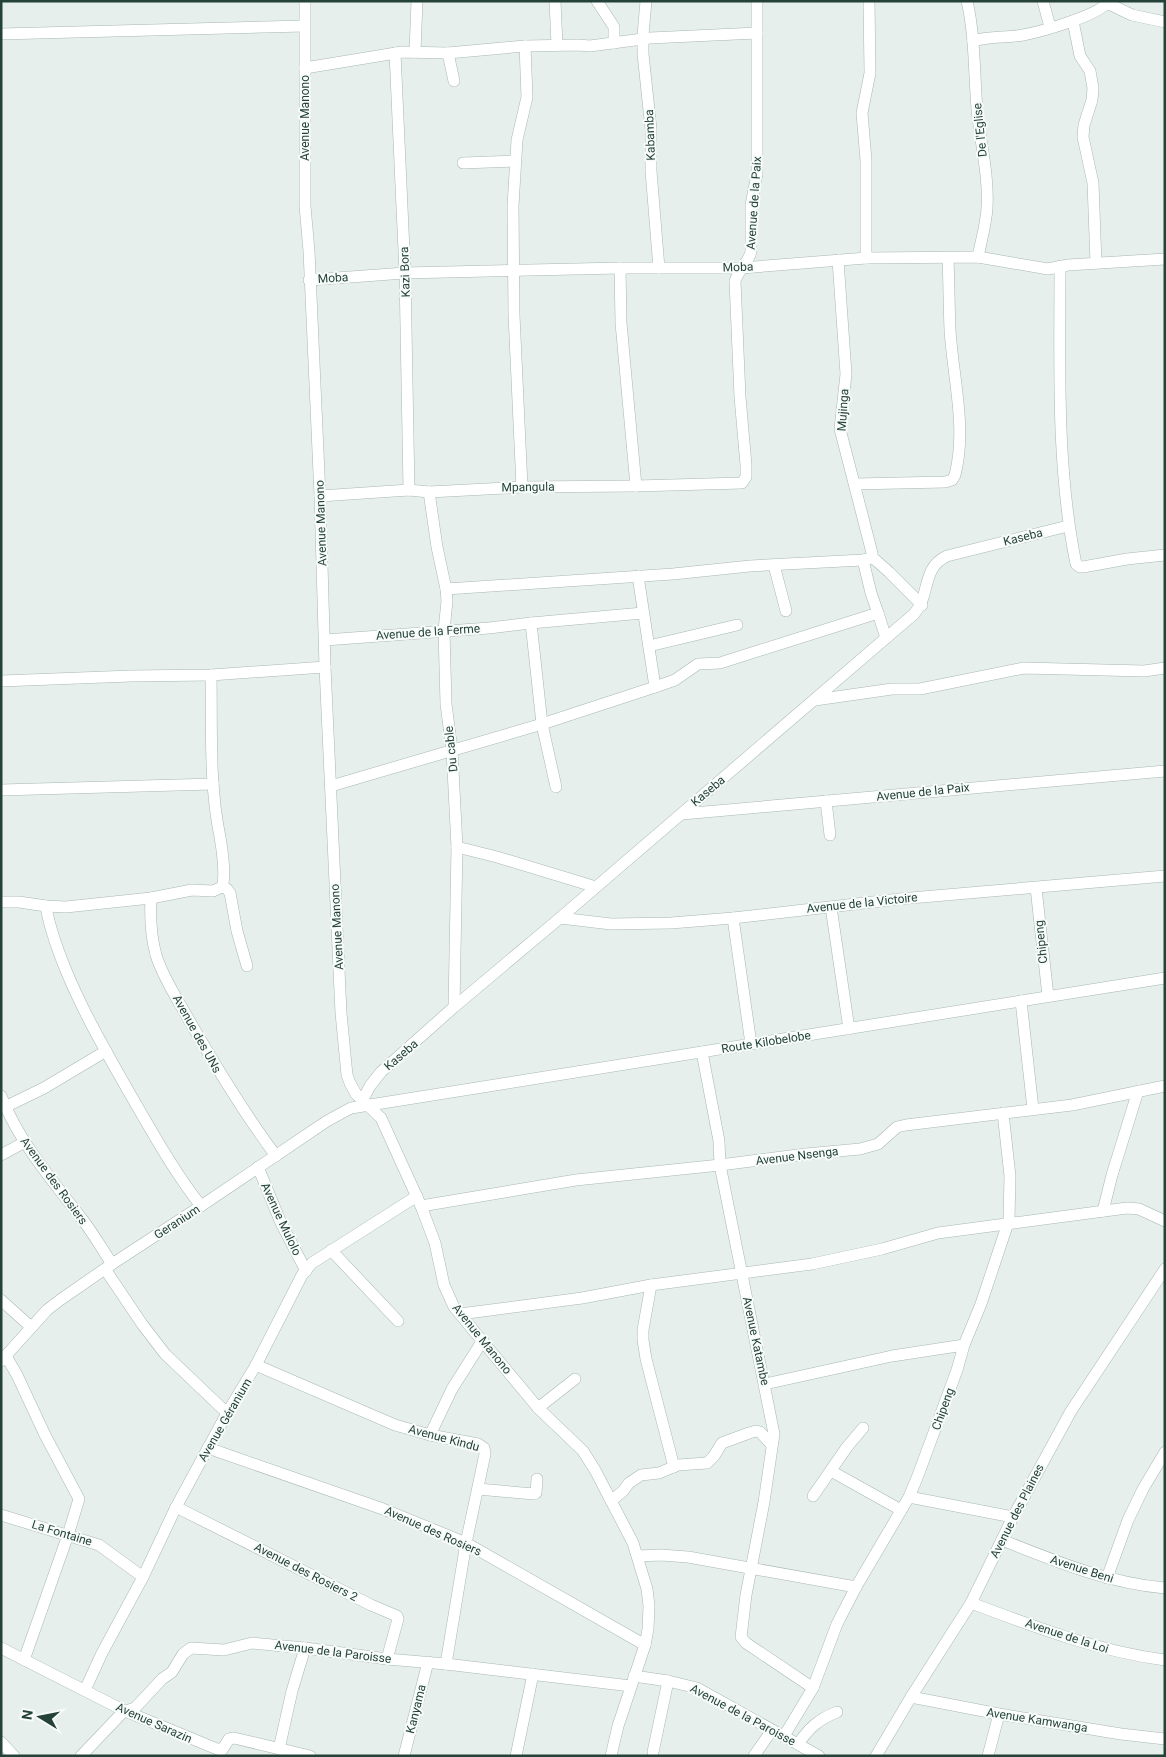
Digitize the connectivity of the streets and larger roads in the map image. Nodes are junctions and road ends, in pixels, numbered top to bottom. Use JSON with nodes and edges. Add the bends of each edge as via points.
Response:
{"nodes":[{"id":1,"x":305,"y":1,"type":"edge"},
{"id":2,"x":417,"y":1,"type":"edge"},
{"id":3,"x":556,"y":1,"type":"edge"},
{"id":4,"x":597,"y":1,"type":"edge"},
{"id":5,"x":646,"y":1,"type":"edge"},
{"id":6,"x":757,"y":1,"type":"edge"},
{"id":7,"x":869,"y":1,"type":"edge"},
{"id":8,"x":968,"y":1,"type":"edge"},
{"id":9,"x":1044,"y":1,"type":"edge"},
{"id":10,"x":1107,"y":2,"type":"edge"},
{"id":11,"x":1073,"y":21,"type":"junction"},
{"id":12,"x":1165,"y":22,"type":"edge"},
{"id":13,"x":304,"y":26,"type":"junction"},
{"id":14,"x":1050,"y":26,"type":"junction"},
{"id":15,"x":757,"y":33,"type":"junction"},
{"id":16,"x":1,"y":34,"type":"edge"},
{"id":17,"x":643,"y":40,"type":"junction"},
{"id":18,"x":973,"y":41,"type":"junction"},
{"id":19,"x":614,"y":43,"type":"junction"},
{"id":20,"x":557,"y":45,"type":"junction"},
{"id":21,"x":526,"y":46,"type":"junction"},
{"id":22,"x":415,"y":52,"type":"junction"},
{"id":23,"x":395,"y":53,"type":"junction"},
{"id":24,"x":448,"y":53,"type":"junction"},
{"id":25,"x":304,"y":68,"type":"junction"},
{"id":26,"x":454,"y":81,"type":"dead end"},
{"id":27,"x":515,"y":161,"type":"junction"},
{"id":28,"x":463,"y":163,"type":"dead end"},
{"id":29,"x":866,"y":258,"type":"junction"},
{"id":30,"x":948,"y":258,"type":"junction"},
{"id":31,"x":978,"y":258,"type":"junction"},
{"id":32,"x":1165,"y":259,"type":"edge"},
{"id":33,"x":838,"y":260,"type":"junction"},
{"id":34,"x":1096,"y":263,"type":"junction"},
{"id":35,"x":1060,"y":266,"type":"junction"},
{"id":36,"x":620,"y":268,"type":"junction"},
{"id":37,"x":659,"y":268,"type":"junction"},
{"id":38,"x":741,"y":268,"type":"junction"},
{"id":39,"x":513,"y":271,"type":"junction"},
{"id":40,"x":405,"y":273,"type":"junction"},
{"id":41,"x":309,"y":280,"type":"junction"},
{"id":42,"x":737,"y":483,"type":"joint"},
{"id":43,"x":855,"y":484,"type":"junction"},
{"id":44,"x":636,"y":486,"type":"junction"},
{"id":45,"x":522,"y":487,"type":"junction"},
{"id":46,"x":409,"y":490,"type":"junction"},
{"id":47,"x":429,"y":492,"type":"junction"},
{"id":48,"x":320,"y":496,"type":"junction"},
{"id":49,"x":1068,"y":526,"type":"junction"},
{"id":50,"x":1165,"y":554,"type":"edge"},
{"id":51,"x":867,"y":558,"type":"junction"},
{"id":52,"x":774,"y":565,"type":"junction"},
{"id":53,"x":638,"y":576,"type":"junction"},
{"id":54,"x":446,"y":590,"type":"junction"},
{"id":55,"x":922,"y":605,"type":"junction"},
{"id":56,"x":786,"y":611,"type":"dead end"},
{"id":57,"x":878,"y":613,"type":"junction"},
{"id":58,"x":644,"y":614,"type":"junction"},
{"id":59,"x":531,"y":623,"type":"junction"},
{"id":60,"x":737,"y":624,"type":"dead end"},
{"id":61,"x":444,"y":630,"type":"junction"},
{"id":62,"x":886,"y":638,"type":"junction"},
{"id":63,"x":325,"y":640,"type":"junction"},
{"id":64,"x":649,"y":646,"type":"junction"},
{"id":65,"x":325,"y":667,"type":"junction"},
{"id":66,"x":1165,"y":668,"type":"edge"},
{"id":67,"x":211,"y":674,"type":"junction"},
{"id":68,"x":1,"y":681,"type":"edge"},
{"id":69,"x":656,"y":687,"type":"junction"},
{"id":70,"x":815,"y":700,"type":"junction"},
{"id":71,"x":542,"y":724,"type":"junction"},
{"id":72,"x":452,"y":750,"type":"junction"},
{"id":73,"x":1165,"y":771,"type":"edge"},
{"id":74,"x":213,"y":784,"type":"junction"},
{"id":75,"x":331,"y":786,"type":"junction"},
{"id":76,"x":556,"y":787,"type":"dead end"},
{"id":77,"x":1,"y":790,"type":"edge"},
{"id":78,"x":826,"y":801,"type":"junction"},
{"id":79,"x":682,"y":814,"type":"junction"},
{"id":80,"x":830,"y":835,"type":"dead end"},
{"id":81,"x":457,"y":847,"type":"junction"},
{"id":82,"x":1165,"y":876,"type":"edge"},
{"id":83,"x":222,"y":887,"type":"junction"},
{"id":84,"x":596,"y":887,"type":"junction"},
{"id":85,"x":1036,"y":888,"type":"junction"},
{"id":86,"x":151,"y":898,"type":"junction"},
{"id":87,"x":1,"y":902,"type":"edge"},
{"id":88,"x":46,"y":906,"type":"junction"},
{"id":89,"x":831,"y":907,"type":"junction"},
{"id":90,"x":560,"y":918,"type":"junction"},
{"id":91,"x":733,"y":918,"type":"junction"},
{"id":92,"x":247,"y":966,"type":"dead end"},
{"id":93,"x":1165,"y":978,"type":"edge"},
{"id":94,"x":1048,"y":996,"type":"junction"},
{"id":95,"x":1021,"y":1001,"type":"junction"},
{"id":96,"x":454,"y":1007,"type":"junction"},
{"id":97,"x":850,"y":1029,"type":"junction"},
{"id":98,"x":751,"y":1044,"type":"junction"},
{"id":99,"x":106,"y":1051,"type":"junction"},
{"id":100,"x":702,"y":1052,"type":"junction"},
{"id":101,"x":1165,"y":1086,"type":"edge"},
{"id":102,"x":1138,"y":1091,"type":"junction"},
{"id":103,"x":3,"y":1101,"type":"edge"},
{"id":104,"x":365,"y":1103,"type":"junction"},
{"id":105,"x":1033,"y":1110,"type":"junction"},
{"id":106,"x":1003,"y":1113,"type":"junction"},
{"id":107,"x":25,"y":1142,"type":"junction"},
{"id":108,"x":1,"y":1155,"type":"edge"},
{"id":109,"x":276,"y":1156,"type":"junction"},
{"id":110,"x":720,"y":1165,"type":"junction"},
{"id":111,"x":258,"y":1167,"type":"junction"},
{"id":112,"x":419,"y":1201,"type":"junction"},
{"id":113,"x":201,"y":1206,"type":"junction"},
{"id":114,"x":1103,"y":1211,"type":"junction"},
{"id":115,"x":1165,"y":1221,"type":"edge"},
{"id":116,"x":1008,"y":1224,"type":"junction"},
{"id":117,"x":331,"y":1250,"type":"junction"},
{"id":118,"x":108,"y":1266,"type":"junction"},
{"id":119,"x":1165,"y":1269,"type":"edge"},
{"id":120,"x":306,"y":1271,"type":"junction"},
{"id":121,"x":742,"y":1272,"type":"junction"},
{"id":122,"x":651,"y":1284,"type":"junction"},
{"id":123,"x":1,"y":1300,"type":"edge"},
{"id":124,"x":460,"y":1314,"type":"junction"},
{"id":125,"x":398,"y":1321,"type":"dead end"},
{"id":126,"x":31,"y":1327,"type":"junction"},
{"id":127,"x":483,"y":1340,"type":"junction"},
{"id":128,"x":964,"y":1345,"type":"junction"},
{"id":129,"x":3,"y":1358,"type":"edge"},
{"id":130,"x":256,"y":1366,"type":"junction"},
{"id":131,"x":575,"y":1379,"type":"dead end"},
{"id":132,"x":764,"y":1384,"type":"junction"},
{"id":133,"x":538,"y":1408,"type":"junction"},
{"id":134,"x":228,"y":1413,"type":"junction"},
{"id":135,"x":863,"y":1428,"type":"dead end"},
{"id":136,"x":430,"y":1435,"type":"junction"},
{"id":137,"x":772,"y":1445,"type":"junction"},
{"id":138,"x":208,"y":1448,"type":"junction"},
{"id":139,"x":1165,"y":1452,"type":"edge"},
{"id":140,"x":674,"y":1467,"type":"junction"},
{"id":141,"x":831,"y":1471,"type":"junction"},
{"id":142,"x":537,"y":1479,"type":"dead end"},
{"id":143,"x":478,"y":1489,"type":"junction"},
{"id":144,"x":813,"y":1496,"type":"dead end"},
{"id":145,"x":909,"y":1496,"type":"junction"},
{"id":146,"x":611,"y":1501,"type":"junction"},
{"id":147,"x":176,"y":1507,"type":"junction"},
{"id":148,"x":901,"y":1510,"type":"junction"},
{"id":149,"x":1,"y":1515,"type":"edge"},
{"id":150,"x":1013,"y":1517,"type":"junction"},
{"id":151,"x":68,"y":1535,"type":"junction"},
{"id":152,"x":1002,"y":1540,"type":"junction"},
{"id":153,"x":466,"y":1543,"type":"junction"},
{"id":154,"x":638,"y":1556,"type":"junction"},
{"id":155,"x":750,"y":1569,"type":"junction"},
{"id":156,"x":143,"y":1577,"type":"junction"},
{"id":157,"x":1107,"y":1578,"type":"junction"},
{"id":158,"x":856,"y":1587,"type":"junction"},
{"id":159,"x":1165,"y":1588,"type":"edge"},
{"id":160,"x":971,"y":1603,"type":"junction"},
{"id":161,"x":645,"y":1645,"type":"junction"},
{"id":162,"x":1,"y":1648,"type":"edge"},
{"id":163,"x":306,"y":1648,"type":"junction"},
{"id":164,"x":24,"y":1660,"type":"junction"},
{"id":165,"x":387,"y":1660,"type":"junction"},
{"id":166,"x":1165,"y":1660,"type":"edge"},
{"id":167,"x":428,"y":1662,"type":"junction"},
{"id":168,"x":446,"y":1664,"type":"junction"},
{"id":169,"x":533,"y":1674,"type":"junction"},
{"id":170,"x":632,"y":1681,"type":"junction"},
{"id":171,"x":668,"y":1681,"type":"junction"},
{"id":172,"x":812,"y":1688,"type":"junction"},
{"id":173,"x":85,"y":1690,"type":"junction"},
{"id":174,"x":911,"y":1696,"type":"junction"},
{"id":175,"x":125,"y":1711,"type":"junction"},
{"id":176,"x":837,"y":1712,"type":"dead end"},
{"id":177,"x":999,"y":1714,"type":"junction"},
{"id":178,"x":772,"y":1730,"type":"junction"},
{"id":179,"x":784,"y":1736,"type":"junction"},
{"id":180,"x":1165,"y":1738,"type":"edge"},
{"id":181,"x":1,"y":1742,"type":"edge"},
{"id":182,"x":798,"y":1744,"type":"junction"},
{"id":183,"x":279,"y":1749,"type":"junction"},
{"id":184,"x":653,"y":1752,"type":"dead end"},
{"id":185,"x":879,"y":1755,"type":"edge"},
{"id":186,"x":14,"y":1756,"type":"edge"},
{"id":187,"x":81,"y":1756,"type":"edge"},
{"id":188,"x":310,"y":1756,"type":"edge"},
{"id":189,"x":404,"y":1756,"type":"edge"},
{"id":190,"x":516,"y":1756,"type":"edge"},
{"id":191,"x":611,"y":1756,"type":"edge"},
{"id":192,"x":754,"y":1756,"type":"edge"},
{"id":193,"x":819,"y":1756,"type":"edge"},
{"id":194,"x":988,"y":1756,"type":"edge"}],
"edges":[{"from":1,"to":13,"type":"street","name":"Avenue Manono"},
{"from":2,"to":22,"type":"street"},
{"from":3,"to":20,"type":"street"},
{"from":4,"to":19,"type":"street","via":[[614,27]]},
{"from":5,"to":17,"type":"street","name":"Kabamba"},
{"from":6,"to":15,"type":"street","name":"Avenue de la Paix"},
{"from":7,"to":29,"type":"street","via":[[870,73],[862,113],[866,160]]},
{"from":8,"to":18,"type":"street","name":"De l'Eglise"},
{"from":9,"to":14,"type":"street"},
{"from":10,"to":11,"type":"street","via":[[1101,9]]},
{"from":10,"to":12,"type":"street","via":[[1132,16]]},
{"from":11,"to":14,"type":"street"},
{"from":11,"to":34,"type":"street","via":[[1080,56],[1090,71],[1092,88],[1083,137],[1093,183]]},
{"from":13,"to":16,"type":"street"},
{"from":13,"to":25,"type":"street","name":"Avenue Manono"},
{"from":14,"to":18,"type":"street","via":[[1024,34]]},
{"from":15,"to":17,"type":"street"},
{"from":15,"to":38,"type":"street","name":"Avenue de la Paix","via":[[757,174],[751,205],[751,252]]},
{"from":17,"to":19,"type":"street"},
{"from":17,"to":37,"type":"street","name":"Kabamba"},
{"from":18,"to":31,"type":"street","name":"De l'Eglise","via":[[977,110],[987,189],[985,225]]},
{"from":19,"to":20,"type":"street"},
{"from":20,"to":21,"type":"street"},
{"from":21,"to":24,"type":"street"},
{"from":21,"to":27,"type":"street","via":[[527,97]]},
{"from":22,"to":23,"type":"street"},
{"from":22,"to":24,"type":"street"},
{"from":23,"to":25,"type":"street"},
{"from":23,"to":40,"type":"street","name":"Kazi Bora"},
{"from":24,"to":26,"type":"street"},
{"from":25,"to":41,"type":"street","name":"Avenue Manono"},
{"from":27,"to":28,"type":"street"},
{"from":27,"to":39,"type":"street"},
{"from":29,"to":30,"type":"street","name":"Moba"},
{"from":29,"to":33,"type":"street","name":"Moba"},
{"from":30,"to":31,"type":"street","name":"Moba"},
{"from":30,"to":43,"type":"street","via":[[950,331],[960,436],[955,475],[945,482]]},
{"from":31,"to":35,"type":"street","name":"Moba","via":[[1042,269]]},
{"from":32,"to":34,"type":"street","name":"Moba"},
{"from":33,"to":38,"type":"street","name":"Moba"},
{"from":33,"to":43,"type":"street","name":"Mujinga","via":[[846,374],[840,429]]},
{"from":34,"to":35,"type":"street","name":"Moba"},
{"from":35,"to":49,"type":"street","via":[[1061,441]]},
{"from":36,"to":37,"type":"street","name":"Moba"},
{"from":36,"to":39,"type":"street","name":"Moba"},
{"from":36,"to":44,"type":"street","via":[[621,323]]},
{"from":37,"to":38,"type":"street","name":"Moba"},
{"from":38,"to":42,"type":"street","name":"Avenue de la Paix","via":[[735,281],[735,298],[746,465],[744,481]]},
{"from":39,"to":40,"type":"street","name":"Moba"},
{"from":39,"to":45,"type":"street"},
{"from":40,"to":41,"type":"street","name":"Moba"},
{"from":40,"to":46,"type":"street","name":"Kazi Bora"},
{"from":41,"to":48,"type":"street","name":"Avenue Manono"},
{"from":42,"to":44,"type":"street","name":"Mpangula"},
{"from":43,"to":51,"type":"street","name":"Mujinga","via":[[872,553]]},
{"from":44,"to":45,"type":"street","name":"Mpangula"},
{"from":45,"to":47,"type":"street","name":"Mpangula"},
{"from":46,"to":47,"type":"street","name":"Mpangula"},
{"from":46,"to":48,"type":"street","name":"Mpangula"},
{"from":47,"to":54,"type":"street","name":"Du cable"},
{"from":48,"to":63,"type":"street","name":"Avenue Manono"},
{"from":49,"to":50,"type":"street","via":[[1076,564],[1080,567]]},
{"from":49,"to":55,"type":"street","name":"Kaseba","via":[[941,559],[930,573]]},
{"from":51,"to":52,"type":"street"},
{"from":51,"to":55,"type":"street","via":[[890,572]]},
{"from":51,"to":57,"type":"street","name":"Mujinga","via":[[871,593]]},
{"from":52,"to":53,"type":"street"},
{"from":52,"to":56,"type":"street"},
{"from":53,"to":54,"type":"street"},
{"from":53,"to":58,"type":"street"},
{"from":54,"to":61,"type":"street","name":"Du cable"},
{"from":55,"to":62,"type":"street","name":"Kaseba"},
{"from":57,"to":62,"type":"street","name":"Mujinga"},
{"from":57,"to":69,"type":"street","via":[[720,663],[698,664],[675,680]]},
{"from":58,"to":59,"type":"street","name":"Avenue de la Ferme"},
{"from":58,"to":64,"type":"street"},
{"from":59,"to":61,"type":"street","name":"Avenue de la Ferme"},
{"from":59,"to":71,"type":"street"},
{"from":60,"to":64,"type":"street"},
{"from":61,"to":63,"type":"street","name":"Avenue de la Ferme"},
{"from":61,"to":72,"type":"street","name":"Du cable","via":[[446,704]]},
{"from":62,"to":70,"type":"street","name":"Kaseba"},
{"from":63,"to":65,"type":"street","name":"Avenue Manono"},
{"from":64,"to":69,"type":"street"},
{"from":65,"to":67,"type":"street"},
{"from":65,"to":75,"type":"street","name":"Avenue Manono"},
{"from":66,"to":70,"type":"street","via":[[1024,668],[920,689],[892,689]]},
{"from":67,"to":68,"type":"street"},
{"from":67,"to":74,"type":"street"},
{"from":69,"to":71,"type":"street"},
{"from":70,"to":79,"type":"street","name":"Kaseba"},
{"from":71,"to":72,"type":"street"},
{"from":71,"to":76,"type":"street"},
{"from":72,"to":75,"type":"street"},
{"from":72,"to":81,"type":"street","name":"Du cable"},
{"from":73,"to":78,"type":"street","name":"Avenue de la Paix"},
{"from":74,"to":77,"type":"street"},
{"from":74,"to":83,"type":"street","via":[[223,855]]},
{"from":75,"to":104,"type":"street","name":"Avenue Manono","via":[[345,1056],[350,1083]]},
{"from":78,"to":79,"type":"street","name":"Avenue de la Paix"},
{"from":78,"to":80,"type":"street"},
{"from":79,"to":84,"type":"street","name":"Kaseba"},
{"from":81,"to":84,"type":"street"},
{"from":81,"to":96,"type":"street","name":"Du cable"},
{"from":82,"to":85,"type":"street","name":"Avenue de la Victoire"},
{"from":83,"to":86,"type":"street","via":[[213,891],[192,890]]},
{"from":83,"to":92,"type":"street","via":[[230,893]]},
{"from":84,"to":90,"type":"street","name":"Kaseba"},
{"from":85,"to":89,"type":"street","name":"Avenue de la Victoire"},
{"from":85,"to":94,"type":"street","name":"Chipeng"},
{"from":86,"to":88,"type":"street","via":[[66,907]]},
{"from":86,"to":109,"type":"street","name":"Avenue des UNs","via":[[155,949],[175,995],[220,1074]]},
{"from":87,"to":88,"type":"street"},
{"from":88,"to":99,"type":"street","via":[[74,991]]},
{"from":89,"to":91,"type":"street","name":"Avenue de la Victoire"},
{"from":89,"to":97,"type":"street"},
{"from":90,"to":91,"type":"street","name":"Avenue de la Victoire","via":[[618,924]]},
{"from":90,"to":96,"type":"street","name":"Kaseba"},
{"from":91,"to":98,"type":"street"},
{"from":93,"to":94,"type":"street","name":"Route Kilobelobe"},
{"from":94,"to":95,"type":"street","name":"Route Kilobelobe"},
{"from":95,"to":97,"type":"street","name":"Route Kilobelobe"},
{"from":95,"to":105,"type":"street"},
{"from":96,"to":104,"type":"street","name":"Kaseba","via":[[381,1072],[370,1086]]},
{"from":97,"to":98,"type":"street","name":"Route Kilobelobe"},
{"from":98,"to":100,"type":"street","name":"Route Kilobelobe"},
{"from":99,"to":103,"type":"street","via":[[44,1088]]},
{"from":99,"to":113,"type":"street","via":[[181,1180]]},
{"from":100,"to":104,"type":"street","name":"Route Kilobelobe"},
{"from":100,"to":110,"type":"street","name":"Avenue Katambe","via":[[719,1141]]},
{"from":101,"to":102,"type":"street","name":"Avenue Nsenga"},
{"from":102,"to":105,"type":"street","name":"Avenue Nsenga"},
{"from":102,"to":114,"type":"street"},
{"from":103,"to":107,"type":"street","name":"Avenue des Rosiers"},
{"from":104,"to":109,"type":"street","name":"Geranium","via":[[336,1115]]},
{"from":104,"to":112,"type":"street","name":"Avenue Manono","via":[[381,1118]]},
{"from":105,"to":106,"type":"street","name":"Avenue Nsenga"},
{"from":106,"to":110,"type":"street","name":"Avenue Nsenga","via":[[901,1126],[878,1144],[860,1150]]},
{"from":106,"to":116,"type":"street","name":"Chipeng","via":[[1010,1176]]},
{"from":107,"to":108,"type":"street"},
{"from":107,"to":118,"type":"street","name":"Avenue des Rosiers","via":[[82,1219]]},
{"from":109,"to":111,"type":"street","name":"Geranium"},
{"from":110,"to":112,"type":"street","name":"Avenue Nsenga"},
{"from":110,"to":121,"type":"street","name":"Avenue Katambe"},
{"from":111,"to":113,"type":"street","name":"Geranium"},
{"from":111,"to":120,"type":"street","name":"Avenue Mulolo","via":[[281,1223]]},
{"from":112,"to":117,"type":"street","name":"Avenue Géranium"},
{"from":112,"to":124,"type":"street","name":"Avenue Manono","via":[[435,1243],[444,1285]]},
{"from":113,"to":118,"type":"street","name":"Geranium"},
{"from":114,"to":115,"type":"street","via":[[1135,1208]]},
{"from":114,"to":116,"type":"street"},
{"from":116,"to":121,"type":"street","via":[[938,1233],[812,1264]]},
{"from":116,"to":128,"type":"street","name":"Chipeng"},
{"from":117,"to":120,"type":"street","name":"Avenue Géranium"},
{"from":117,"to":125,"type":"street"},
{"from":118,"to":126,"type":"street","name":"Geranium","via":[[47,1310]]},
{"from":118,"to":134,"type":"street","name":"Avenue des Rosiers","via":[[142,1324],[162,1350]]},
{"from":119,"to":150,"type":"street","name":"Avenue des Plaines","via":[[1070,1411]]},
{"from":120,"to":130,"type":"street","name":"Avenue Géranium"},
{"from":121,"to":122,"type":"street"},
{"from":121,"to":132,"type":"street","name":"Avenue Katambe"},
{"from":122,"to":124,"type":"street","via":[[582,1298]]},
{"from":122,"to":140,"type":"street","via":[[643,1340]]},
{"from":123,"to":126,"type":"street"},
{"from":124,"to":127,"type":"street","name":"Avenue Manono"},
{"from":126,"to":129,"type":"street","name":"Geranium"},
{"from":127,"to":133,"type":"street","name":"Avenue Manono"},
{"from":127,"to":136,"type":"street","via":[[452,1390]]},
{"from":128,"to":132,"type":"street","via":[[892,1356]]},
{"from":128,"to":145,"type":"street","name":"Chipeng"},
{"from":129,"to":151,"type":"street","via":[[17,1375],[79,1499]]},
{"from":130,"to":134,"type":"street","name":"Avenue Géranium"},
{"from":130,"to":136,"type":"street","name":"Avenue Kindu","via":[[386,1421]]},
{"from":131,"to":133,"type":"street"},
{"from":132,"to":137,"type":"street","name":"Avenue Katambe","via":[[773,1429]]},
{"from":133,"to":146,"type":"street","name":"Avenue Manono","via":[[583,1451]]},
{"from":134,"to":138,"type":"street","name":"Avenue Géranium"},
{"from":135,"to":141,"type":"street"},
{"from":136,"to":143,"type":"street","name":"Avenue Kindu","via":[[484,1448]]},
{"from":137,"to":140,"type":"street","via":[[760,1432],[754,1431],[722,1443],[707,1462]]},
{"from":137,"to":155,"type":"street","name":"Avenue Katambe"},
{"from":138,"to":147,"type":"street","name":"Avenue Géranium"},
{"from":138,"to":153,"type":"street","name":"Avenue des Rosiers","via":[[383,1509]]},
{"from":139,"to":157,"type":"street","via":[[1128,1520]]},
{"from":140,"to":146,"type":"street","via":[[641,1475]]},
{"from":141,"to":144,"type":"street"},
{"from":141,"to":148,"type":"street"},
{"from":142,"to":143,"type":"street","via":[[534,1494]]},
{"from":143,"to":153,"type":"street","name":"Avenue Kindu"},
{"from":145,"to":148,"type":"street","name":"Chipeng"},
{"from":145,"to":150,"type":"street"},
{"from":146,"to":154,"type":"street","name":"Avenue Manono"},
{"from":147,"to":156,"type":"street","name":"Avenue Géranium"},
{"from":147,"to":165,"type":"street","name":"Avenue des Rosiers 2","via":[[396,1616],[398,1619]]},
{"from":148,"to":158,"type":"street","name":"Chipeng"},
{"from":149,"to":151,"type":"street","name":"La Fontaine"},
{"from":150,"to":152,"type":"street","name":"Avenue des Plaines"},
{"from":151,"to":156,"type":"street","name":"La Fontaine","via":[[99,1545]]},
{"from":151,"to":164,"type":"street"},
{"from":152,"to":157,"type":"street","name":"Avenue Beni"},
{"from":152,"to":160,"type":"street","name":"Avenue des Plaines"},
{"from":153,"to":161,"type":"street","name":"Avenue des Rosiers"},
{"from":153,"to":168,"type":"street","name":"Avenue Kindu"},
{"from":154,"to":155,"type":"street","via":[[674,1555]]},
{"from":154,"to":161,"type":"street","name":"Avenue Manono","via":[[649,1606]]},
{"from":155,"to":158,"type":"street"},
{"from":155,"to":172,"type":"street","name":"Avenue Katambe","via":[[741,1637]]},
{"from":156,"to":173,"type":"street","name":"Avenue Géranium"},
{"from":157,"to":159,"type":"street","name":"Avenue Beni"},
{"from":158,"to":172,"type":"street","name":"Chipeng","via":[[837,1624]]},
{"from":160,"to":166,"type":"street","name":"Avenue de la Loi","via":[[1076,1640]]},
{"from":160,"to":174,"type":"street","name":"Avenue des Plaines"},
{"from":161,"to":170,"type":"street","name":"Avenue Manono"},
{"from":162,"to":164,"type":"street","name":"Avenue Sarazin"},
{"from":163,"to":165,"type":"street","name":"Avenue de la Paroisse"},
{"from":163,"to":175,"type":"street","name":"Avenue de la Paroisse","via":[[252,1643],[224,1650],[191,1648],[136,1708]]},
{"from":163,"to":183,"type":"street"},
{"from":164,"to":173,"type":"street","name":"Avenue Sarazin"},
{"from":165,"to":167,"type":"street","name":"Avenue de la Paroisse"},
{"from":167,"to":168,"type":"street","name":"Avenue de la Paroisse"},
{"from":167,"to":189,"type":"street","name":"Kanyama"},
{"from":168,"to":169,"type":"street","name":"Avenue de la Paroisse"},
{"from":169,"to":170,"type":"street","name":"Avenue de la Paroisse"},
{"from":169,"to":190,"type":"street"},
{"from":170,"to":171,"type":"street","name":"Avenue de la Paroisse"},
{"from":170,"to":191,"type":"street","name":"Avenue Manono"},
{"from":171,"to":178,"type":"street","name":"Avenue de la Paroisse","via":[[697,1688]]},
{"from":171,"to":184,"type":"street"},
{"from":172,"to":179,"type":"street","name":"Chipeng"},
{"from":173,"to":175,"type":"street","name":"Avenue Sarazin"},
{"from":174,"to":177,"type":"street","name":"Avenue Kamwanga"},
{"from":174,"to":185,"type":"street","name":"Avenue des Plaines"},
{"from":175,"to":183,"type":"street","name":"Avenue Sarazin","via":[[218,1750],[232,1738]]},
{"from":175,"to":187,"type":"street","name":"Avenue de la Paroisse"},
{"from":176,"to":182,"type":"street","via":[[815,1724]]},
{"from":177,"to":180,"type":"street","name":"Avenue Kamwanga"},
{"from":177,"to":194,"type":"street"},
{"from":178,"to":179,"type":"street","name":"Avenue de la Paroisse"},
{"from":178,"to":192,"type":"street"},
{"from":179,"to":182,"type":"street","name":"Avenue de la Paroisse"},
{"from":181,"to":186,"type":"street"},
{"from":182,"to":193,"type":"street","name":"Avenue de la Paroisse"},
{"from":183,"to":188,"type":"street","name":"Avenue Sarazin"}]}
